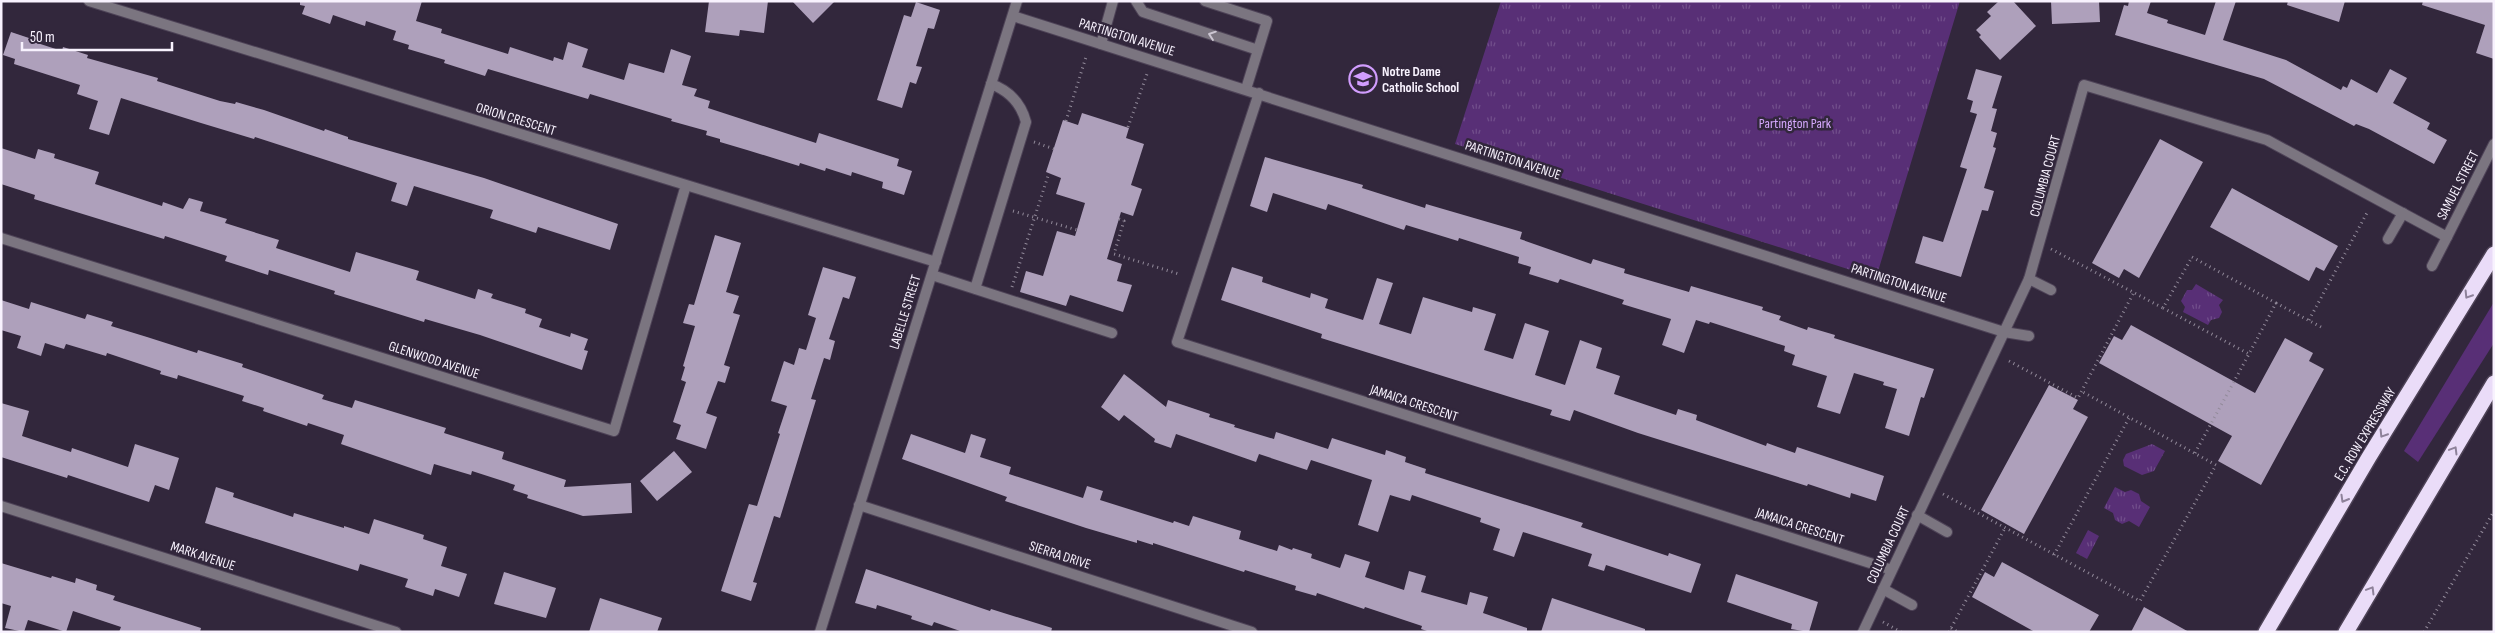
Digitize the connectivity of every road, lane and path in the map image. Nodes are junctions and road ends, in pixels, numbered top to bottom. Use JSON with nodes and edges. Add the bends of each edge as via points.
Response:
{"nodes":[{"id":1,"x":89,"y":1,"type":"edge"},
{"id":2,"x":1017,"y":1,"type":"edge"},
{"id":3,"x":1113,"y":1,"type":"edge"},
{"id":4,"x":1136,"y":1,"type":"edge"},
{"id":5,"x":1205,"y":1,"type":"edge"},
{"id":6,"x":1013,"y":16,"type":"junction"},
{"id":7,"x":1101,"y":44,"type":"junction"},
{"id":8,"x":1258,"y":50,"type":"junction"},
{"id":9,"x":1086,"y":57,"type":"dead end"},
{"id":10,"x":1148,"y":71,"type":"dead end"},
{"id":11,"x":991,"y":84,"type":"junction"},
{"id":12,"x":1246,"y":89,"type":"junction"},
{"id":13,"x":1259,"y":93,"type":"junction"},
{"id":14,"x":1066,"y":121,"type":"dead end"},
{"id":15,"x":1128,"y":127,"type":"dead end"},
{"id":16,"x":1031,"y":141,"type":"dead end"},
{"id":17,"x":2494,"y":144,"type":"edge"},
{"id":18,"x":1054,"y":149,"type":"dead end"},
{"id":19,"x":1049,"y":173,"type":"dead end"},
{"id":20,"x":686,"y":185,"type":"junction"},
{"id":21,"x":1009,"y":210,"type":"dead end"},
{"id":22,"x":2368,"y":210,"type":"dead end"},
{"id":23,"x":2403,"y":213,"type":"junction"},
{"id":24,"x":1034,"y":218,"type":"junction"},
{"id":25,"x":1119,"y":219,"type":"dead end"},
{"id":26,"x":1076,"y":230,"type":"dead end"},
{"id":27,"x":2447,"y":237,"type":"junction"},
{"id":28,"x":1,"y":238,"type":"edge"},
{"id":29,"x":2388,"y":239,"type":"dead end"},
{"id":30,"x":2051,"y":248,"type":"dead end"},
{"id":31,"x":2494,"y":254,"type":"edge"},
{"id":32,"x":936,"y":262,"type":"junction"},
{"id":33,"x":2432,"y":266,"type":"dead end"},
{"id":34,"x":1179,"y":274,"type":"dead end"},
{"id":35,"x":932,"y":275,"type":"junction"},
{"id":36,"x":2029,"y":279,"type":"junction"},
{"id":37,"x":975,"y":289,"type":"junction"},
{"id":38,"x":1011,"y":289,"type":"dead end"},
{"id":39,"x":2051,"y":290,"type":"dead end"},
{"id":40,"x":2134,"y":292,"type":"junction"},
{"id":41,"x":2276,"y":303,"type":"junction"},
{"id":42,"x":2164,"y":308,"type":"junction"},
{"id":43,"x":2309,"y":320,"type":"junction"},
{"id":44,"x":2321,"y":327,"type":"dead end"},
{"id":45,"x":2004,"y":332,"type":"junction"},
{"id":46,"x":1112,"y":333,"type":"dead end"},
{"id":47,"x":2029,"y":336,"type":"dead end"},
{"id":48,"x":2249,"y":354,"type":"junction"},
{"id":49,"x":2009,"y":361,"type":"dead end"},
{"id":50,"x":2494,"y":383,"type":"edge"},
{"id":51,"x":2081,"y":391,"type":"junction"},
{"id":52,"x":2129,"y":418,"type":"junction"},
{"id":53,"x":2195,"y":453,"type":"junction"},
{"id":54,"x":1943,"y":494,"type":"dead end"},
{"id":55,"x":859,"y":505,"type":"junction"},
{"id":56,"x":1,"y":506,"type":"edge"},
{"id":57,"x":2494,"y":511,"type":"edge"},
{"id":58,"x":1917,"y":515,"type":"junction"},
{"id":59,"x":2005,"y":528,"type":"junction"},
{"id":60,"x":1947,"y":532,"type":"dead end"},
{"id":61,"x":2054,"y":555,"type":"junction"},
{"id":62,"x":1892,"y":570,"type":"junction"},
{"id":63,"x":1883,"y":589,"type":"junction"},
{"id":64,"x":1912,"y":605,"type":"dead end"},
{"id":65,"x":1880,"y":620,"type":"dead end"},
{"id":66,"x":1950,"y":630,"type":"edge"},
{"id":67,"x":396,"y":632,"type":"edge"},
{"id":68,"x":820,"y":632,"type":"edge"},
{"id":69,"x":1252,"y":632,"type":"edge"},
{"id":70,"x":1863,"y":632,"type":"edge"},
{"id":71,"x":1901,"y":632,"type":"edge"},
{"id":72,"x":1958,"y":632,"type":"edge"},
{"id":73,"x":2266,"y":632,"type":"edge"},
{"id":74,"x":2346,"y":632,"type":"edge"},
{"id":75,"x":2424,"y":632,"type":"edge"}],
"edges":[{"from":1,"to":20,"type":"street","name":"ORION CRESCENT"},
{"from":2,"to":6,"type":"street","name":"LABELLE STREET"},
{"from":3,"to":7,"type":"street"},
{"from":8,"to":4,"type":"street","one_way":true,"via":[[1143,12]]},
{"from":5,"to":8,"type":"street","via":[[1267,21]]},
{"from":6,"to":7,"type":"street","name":"PARTINGTON AVENUE"},
{"from":6,"to":11,"type":"street","name":"LABELLE STREET"},
{"from":7,"to":12,"type":"street","name":"PARTINGTON AVENUE"},
{"from":8,"to":12,"type":"street"},
{"from":9,"to":14,"type":"path"},
{"from":10,"to":15,"type":"path"},
{"from":11,"to":32,"type":"street","name":"LABELLE STREET"},
{"from":11,"to":37,"type":"street","via":[[1003,88],[1022,106],[1026,122]]},
{"from":12,"to":13,"type":"street","name":"PARTINGTON AVENUE"},
{"from":13,"to":45,"type":"street","name":"PARTINGTON AVENUE"},
{"from":13,"to":62,"type":"street","name":"JAMAICA CRESCENT","via":[[1177,342]]},
{"from":16,"to":18,"type":"path"},
{"from":17,"to":27,"type":"street","name":"SAMUEL STREET"},
{"from":19,"to":24,"type":"path"},
{"from":20,"to":28,"type":"street","name":"GLENWOOD AVENUE","via":[[614,431]]},
{"from":20,"to":32,"type":"street","name":"ORION CRESCENT"},
{"from":21,"to":24,"type":"path"},
{"from":22,"to":43,"type":"path"},
{"from":23,"to":27,"type":"street","name":"COLUMBIA COURT"},
{"from":23,"to":29,"type":"street"},
{"from":23,"to":36,"type":"street","name":"COLUMBIA COURT","via":[[2267,140],[2084,85]]},
{"from":24,"to":26,"type":"path"},
{"from":24,"to":38,"type":"path"},
{"from":25,"to":34,"type":"path","via":[[1124,221],[1114,254]]},
{"from":27,"to":33,"type":"street","name":"SAMUEL STREET"},
{"from":30,"to":40,"type":"path"},
{"from":31,"to":73,"type":"highway","name":"E.C. ROW EXPRESSWAY","one_way":true},
{"from":32,"to":35,"type":"street","name":"LABELLE STREET"},
{"from":35,"to":37,"type":"street"},
{"from":35,"to":55,"type":"street","name":"LABELLE STREET"},
{"from":36,"to":39,"type":"street"},
{"from":36,"to":45,"type":"street","name":"COLUMBIA COURT"},
{"from":37,"to":46,"type":"street"},
{"from":40,"to":42,"type":"path"},
{"from":40,"to":51,"type":"path"},
{"from":41,"to":42,"type":"path","via":[[2192,256]]},
{"from":41,"to":43,"type":"path"},
{"from":41,"to":48,"type":"path"},
{"from":42,"to":48,"type":"path"},
{"from":43,"to":44,"type":"path"},
{"from":45,"to":47,"type":"street","name":"PARTINGTON AVENUE"},
{"from":45,"to":58,"type":"street","name":"COLUMBIA COURT"},
{"from":48,"to":53,"type":"path"},
{"from":49,"to":51,"type":"path","via":[[2078,398]]},
{"from":74,"to":50,"type":"highway","one_way":true},
{"from":51,"to":52,"type":"path"},
{"from":52,"to":53,"type":"path"},
{"from":52,"to":61,"type":"path"},
{"from":53,"to":61,"type":"path","via":[[2216,465],[2140,601]]},
{"from":54,"to":59,"type":"path"},
{"from":55,"to":68,"type":"street","name":"LABELLE STREET"},
{"from":55,"to":69,"type":"street","name":"SIERRA DRIVE"},
{"from":56,"to":67,"type":"street","name":"MARK AVENUE"},
{"from":57,"to":75,"type":"path"},
{"from":58,"to":60,"type":"street"},
{"from":58,"to":62,"type":"street","name":"COLUMBIA COURT"},
{"from":59,"to":61,"type":"path"},
{"from":59,"to":66,"type":"path"},
{"from":62,"to":63,"type":"street","name":"COLUMBIA COURT"},
{"from":63,"to":64,"type":"street"},
{"from":63,"to":70,"type":"street","name":"COLUMBIA COURT"},
{"from":65,"to":71,"type":"path"},
{"from":66,"to":72,"type":"path"}]}
